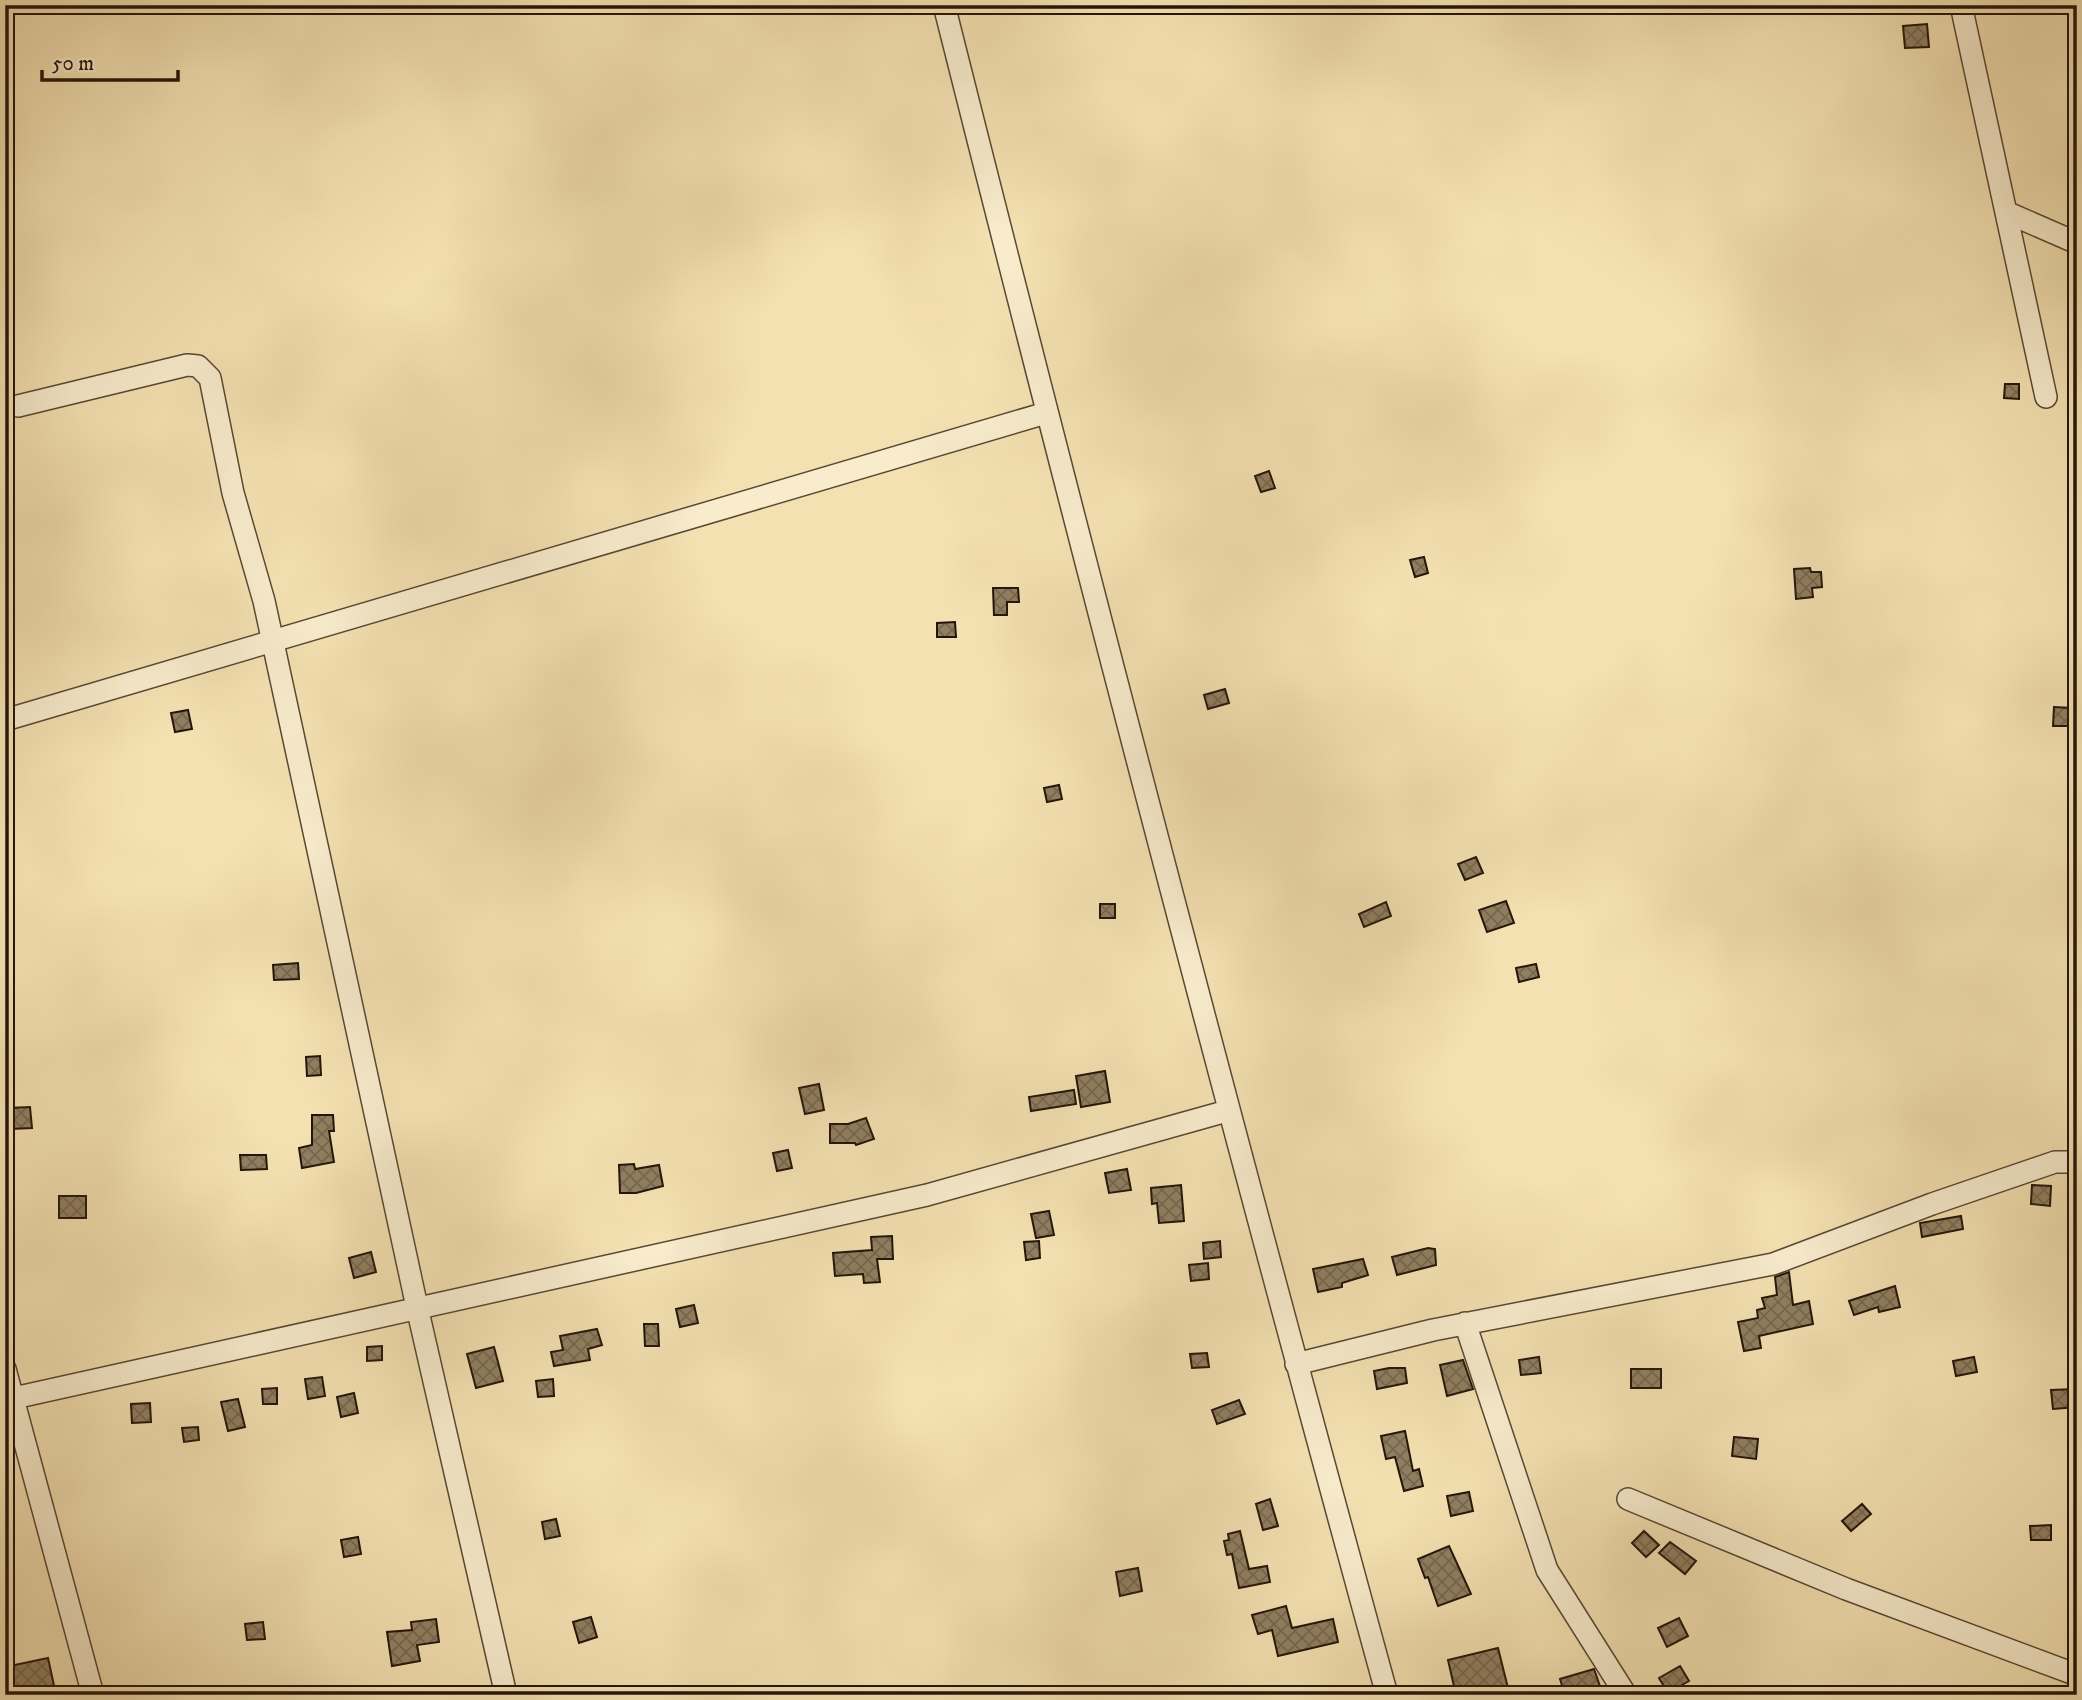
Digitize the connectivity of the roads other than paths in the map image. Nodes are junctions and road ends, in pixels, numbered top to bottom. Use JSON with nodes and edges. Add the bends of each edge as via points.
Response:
{"nodes":[{"id":1,"x":944,"y":5,"type":"edge"},
{"id":2,"x":1961,"y":5,"type":"edge"},
{"id":3,"x":2006,"y":212,"type":"junction"},
{"id":4,"x":2077,"y":243,"type":"edge"},
{"id":5,"x":2046,"y":397,"type":"dead end"},
{"id":6,"x":18,"y":406,"type":"dead end"},
{"id":7,"x":1046,"y":413,"type":"junction"},
{"id":8,"x":273,"y":640,"type":"junction"},
{"id":9,"x":5,"y":720,"type":"edge"},
{"id":10,"x":1227,"y":1111,"type":"junction"},
{"id":11,"x":2077,"y":1162,"type":"edge"},
{"id":12,"x":417,"y":1307,"type":"junction"},
{"id":13,"x":1465,"y":1324,"type":"junction"},
{"id":14,"x":1296,"y":1364,"type":"junction"},
{"id":15,"x":5,"y":1369,"type":"edge"},
{"id":16,"x":9,"y":1399,"type":"edge"},
{"id":17,"x":1628,"y":1499,"type":"dead end"},
{"id":18,"x":2077,"y":1675,"type":"edge"},
{"id":19,"x":93,"y":1695,"type":"edge"},
{"id":20,"x":506,"y":1695,"type":"edge"},
{"id":21,"x":1387,"y":1695,"type":"edge"},
{"id":22,"x":1626,"y":1695,"type":"edge"}],
"edges":[{"from":1,"to":7,"type":"street"},
{"from":2,"to":3,"type":"street"},
{"from":3,"to":4,"type":"street"},
{"from":3,"to":5,"type":"street"},
{"from":6,"to":8,"type":"street","via":[[198,366],[210,378],[233,493]]},
{"from":7,"to":8,"type":"street"},
{"from":7,"to":10,"type":"street"},
{"from":8,"to":9,"type":"street"},
{"from":8,"to":12,"type":"street"},
{"from":10,"to":12,"type":"street","via":[[927,1195]]},
{"from":10,"to":14,"type":"street"},
{"from":11,"to":13,"type":"street","via":[[2055,1162],[1773,1264]]},
{"from":12,"to":16,"type":"street"},
{"from":12,"to":20,"type":"street"},
{"from":13,"to":14,"type":"street"},
{"from":13,"to":22,"type":"street","via":[[1547,1570]]},
{"from":14,"to":21,"type":"street"},
{"from":15,"to":16,"type":"street"},
{"from":16,"to":19,"type":"street"},
{"from":17,"to":18,"type":"street","via":[[1846,1589]]}]}
